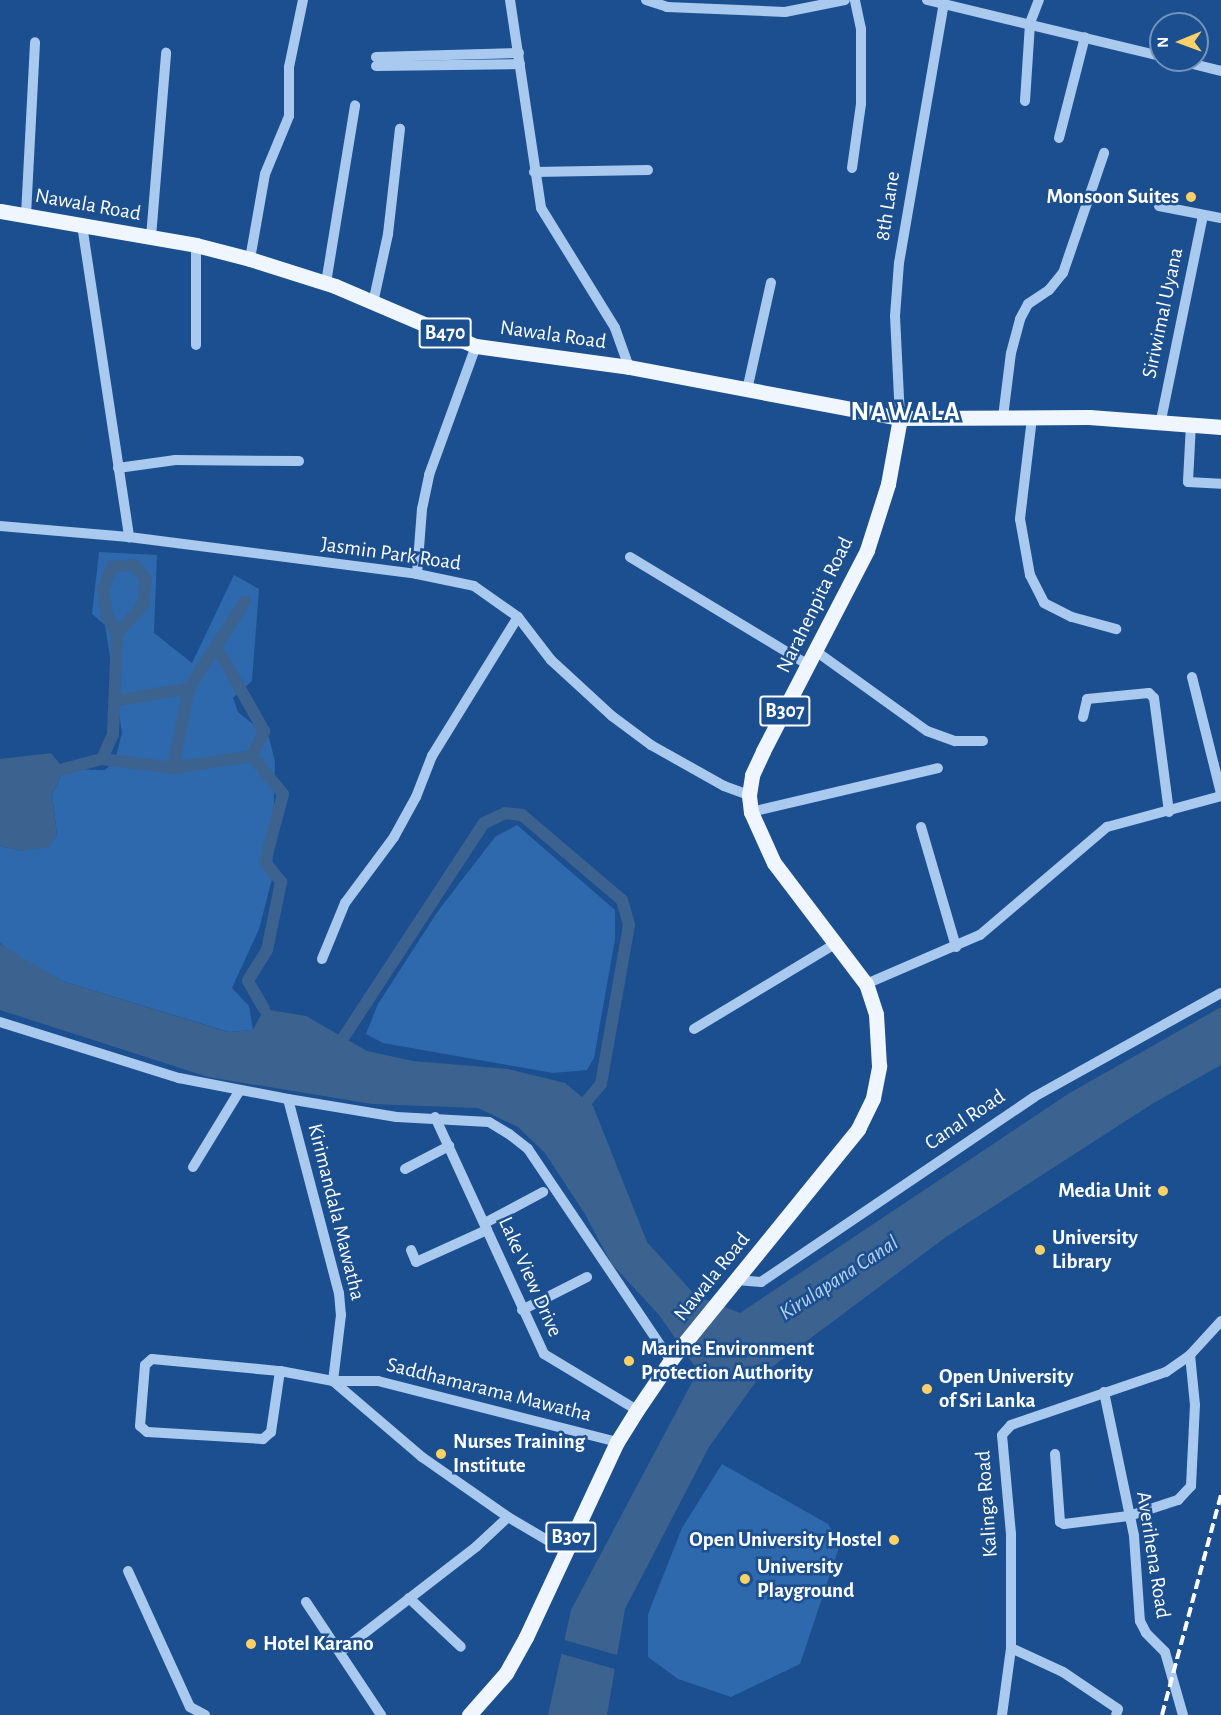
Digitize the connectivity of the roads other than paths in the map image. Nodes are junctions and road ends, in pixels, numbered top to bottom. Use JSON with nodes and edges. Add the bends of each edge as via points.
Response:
{"nodes":[{"id":1,"x":303,"y":0,"type":"edge"},
{"id":2,"x":510,"y":0,"type":"edge"},
{"id":3,"x":646,"y":0,"type":"edge"},
{"id":4,"x":845,"y":0,"type":"edge"},
{"id":5,"x":855,"y":0,"type":"edge"},
{"id":6,"x":927,"y":0,"type":"edge"},
{"id":7,"x":1039,"y":0,"type":"edge"},
{"id":8,"x":944,"y":2,"type":"junction"},
{"id":9,"x":958,"y":3,"type":"edge"},
{"id":10,"x":1030,"y":23,"type":"junction"},
{"id":11,"x":1085,"y":37,"type":"junction"},
{"id":12,"x":35,"y":42,"type":"dead end"},
{"id":13,"x":166,"y":53,"type":"dead end"},
{"id":14,"x":1149,"y":53,"type":"edge"},
{"id":15,"x":520,"y":58,"type":"junction"},
{"id":16,"x":376,"y":62,"type":"dead end"},
{"id":17,"x":1025,"y":101,"type":"dead end"},
{"id":18,"x":356,"y":105,"type":"dead end"},
{"id":19,"x":400,"y":129,"type":"dead end"},
{"id":20,"x":1059,"y":138,"type":"dead end"},
{"id":21,"x":1104,"y":153,"type":"dead end"},
{"id":22,"x":852,"y":168,"type":"dead end"},
{"id":23,"x":648,"y":170,"type":"dead end"},
{"id":24,"x":534,"y":172,"type":"junction"},
{"id":25,"x":1160,"y":206,"type":"dead end"},
{"id":26,"x":0,"y":211,"type":"edge"},
{"id":27,"x":26,"y":215,"type":"junction"},
{"id":28,"x":1203,"y":215,"type":"junction"},
{"id":29,"x":1221,"y":218,"type":"edge"},
{"id":30,"x":82,"y":225,"type":"junction"},
{"id":31,"x":151,"y":237,"type":"junction"},
{"id":32,"x":196,"y":245,"type":"junction"},
{"id":33,"x":250,"y":259,"type":"junction"},
{"id":34,"x":326,"y":283,"type":"junction"},
{"id":35,"x":771,"y":283,"type":"dead end"},
{"id":36,"x":373,"y":303,"type":"junction"},
{"id":37,"x":196,"y":345,"type":"dead end"},
{"id":38,"x":476,"y":345,"type":"junction"},
{"id":39,"x":629,"y":367,"type":"junction"},
{"id":40,"x":747,"y":390,"type":"junction"},
{"id":41,"x":1003,"y":417,"type":"junction"},
{"id":42,"x":900,"y":418,"type":"junction"},
{"id":43,"x":1032,"y":418,"type":"junction"},
{"id":44,"x":1161,"y":420,"type":"junction"},
{"id":45,"x":1191,"y":424,"type":"junction"},
{"id":46,"x":1221,"y":428,"type":"edge"},
{"id":47,"x":299,"y":461,"type":"dead end"},
{"id":48,"x":118,"y":468,"type":"junction"},
{"id":49,"x":1221,"y":484,"type":"edge"},
{"id":50,"x":0,"y":526,"type":"edge"},
{"id":51,"x":129,"y":537,"type":"junction"},
{"id":52,"x":630,"y":557,"type":"dead end"},
{"id":53,"x":417,"y":574,"type":"junction"},
{"id":54,"x":518,"y":616,"type":"junction"},
{"id":55,"x":1116,"y":629,"type":"dead end"},
{"id":56,"x":814,"y":659,"type":"junction"},
{"id":57,"x":1192,"y":677,"type":"dead end"},
{"id":58,"x":1083,"y":717,"type":"dead end"},
{"id":59,"x":983,"y":741,"type":"dead end"},
{"id":60,"x":938,"y":768,"type":"dead end"},
{"id":61,"x":749,"y":795,"type":"junction"},
{"id":62,"x":1221,"y":795,"type":"edge"},
{"id":63,"x":752,"y":812,"type":"junction"},
{"id":64,"x":1169,"y":812,"type":"junction"},
{"id":65,"x":921,"y":827,"type":"dead end"},
{"id":66,"x":836,"y":944,"type":"junction"},
{"id":67,"x":956,"y":947,"type":"junction"},
{"id":68,"x":322,"y":959,"type":"dead end"},
{"id":69,"x":866,"y":984,"type":"junction"},
{"id":70,"x":1221,"y":993,"type":"edge"},
{"id":71,"x":0,"y":1022,"type":"edge"},
{"id":72,"x":694,"y":1029,"type":"dead end"},
{"id":73,"x":240,"y":1090,"type":"junction"},
{"id":74,"x":288,"y":1099,"type":"junction"},
{"id":75,"x":435,"y":1117,"type":"junction"},
{"id":76,"x":449,"y":1146,"type":"junction"},
{"id":77,"x":193,"y":1167,"type":"dead end"},
{"id":78,"x":405,"y":1169,"type":"dead end"},
{"id":79,"x":543,"y":1192,"type":"dead end"},
{"id":80,"x":486,"y":1227,"type":"junction"},
{"id":81,"x":411,"y":1250,"type":"dead end"},
{"id":82,"x":587,"y":1277,"type":"dead end"},
{"id":83,"x":737,"y":1280,"type":"junction"},
{"id":84,"x":522,"y":1311,"type":"junction"},
{"id":85,"x":1221,"y":1321,"type":"edge"},
{"id":86,"x":1190,"y":1355,"type":"junction"},
{"id":87,"x":672,"y":1359,"type":"junction"},
{"id":88,"x":280,"y":1371,"type":"junction"},
{"id":89,"x":333,"y":1381,"type":"junction"},
{"id":90,"x":1104,"y":1392,"type":"junction"},
{"id":91,"x":637,"y":1410,"type":"junction"},
{"id":92,"x":617,"y":1442,"type":"junction"},
{"id":93,"x":1055,"y":1454,"type":"dead end"},
{"id":94,"x":1130,"y":1516,"type":"junction"},
{"id":95,"x":507,"y":1517,"type":"junction"},
{"id":96,"x":564,"y":1550,"type":"junction"},
{"id":97,"x":128,"y":1571,"type":"dead end"},
{"id":98,"x":409,"y":1598,"type":"junction"},
{"id":99,"x":306,"y":1602,"type":"dead end"},
{"id":100,"x":461,"y":1647,"type":"dead end"},
{"id":101,"x":1011,"y":1648,"type":"junction"},
{"id":102,"x":340,"y":1652,"type":"junction"},
{"id":103,"x":205,"y":1715,"type":"edge"},
{"id":104,"x":381,"y":1715,"type":"edge"},
{"id":105,"x":469,"y":1715,"type":"edge"},
{"id":106,"x":1002,"y":1715,"type":"edge"},
{"id":107,"x":1116,"y":1715,"type":"edge"},
{"id":108,"x":1183,"y":1715,"type":"edge"}],
"edges":[{"from":1,"to":33,"type":"street","via":[[289,67],[289,116],[266,174]]},
{"from":2,"to":15,"type":"street"},
{"from":3,"to":4,"type":"street","via":[[668,7],[785,12]]},
{"from":5,"to":22,"type":"street","via":[[861,29],[861,105]]},
{"from":6,"to":8,"type":"street"},
{"from":7,"to":10,"type":"street"},
{"from":8,"to":9,"type":"street"},
{"from":8,"to":42,"type":"street","name":"8th Lane","via":[[899,263],[895,316]]},
{"from":9,"to":10,"type":"street"},
{"from":10,"to":11,"type":"street"},
{"from":10,"to":17,"type":"street"},
{"from":11,"to":14,"type":"street"},
{"from":11,"to":20,"type":"street"},
{"from":12,"to":27,"type":"street"},
{"from":13,"to":31,"type":"street"},
{"from":15,"to":16,"type":"street"},
{"from":15,"to":24,"type":"street"},
{"from":18,"to":34,"type":"street"},
{"from":19,"to":36,"type":"street","via":[[388,234]]},
{"from":21,"to":41,"type":"street","via":[[1063,273],[1028,304],[1020,319],[1011,353]]},
{"from":23,"to":24,"type":"street"},
{"from":24,"to":39,"type":"street","via":[[541,208],[615,328]]},
{"from":25,"to":28,"type":"street"},
{"from":26,"to":27,"type":"main road","name":"Nawala Road","number":"B470"},
{"from":27,"to":30,"type":"main road","name":"Nawala Road","number":"B470"},
{"from":28,"to":29,"type":"street"},
{"from":28,"to":44,"type":"street","name":"Siriwimal Uyana"},
{"from":30,"to":31,"type":"main road","name":"Nawala Road","number":"B470"},
{"from":30,"to":48,"type":"street"},
{"from":31,"to":32,"type":"main road","name":"Nawala Road","number":"B470"},
{"from":32,"to":33,"type":"main road","name":"Nawala Road","number":"B470"},
{"from":32,"to":37,"type":"street"},
{"from":33,"to":34,"type":"main road","name":"Nawala Road","number":"B470"},
{"from":34,"to":36,"type":"main road","name":"Nawala Road","number":"B470"},
{"from":35,"to":40,"type":"street"},
{"from":36,"to":38,"type":"main road","name":"Nawala Road","number":"B470"},
{"from":38,"to":39,"type":"main road","name":"Nawala Road","number":"B470"},
{"from":38,"to":53,"type":"street","via":[[429,476]]},
{"from":39,"to":40,"type":"main road","name":"Nawala Road","number":"B470"},
{"from":40,"to":42,"type":"main road","name":"Nawala Road","number":"B470"},
{"from":41,"to":42,"type":"main road","name":"Nawala Road"},
{"from":41,"to":43,"type":"main road","name":"Nawala Road"},
{"from":42,"to":56,"type":"main road","name":"Narahenpita Road","number":"B307","via":[[888,484],[867,550]]},
{"from":43,"to":44,"type":"main road","name":"Nawala Road"},
{"from":43,"to":55,"type":"street","via":[[1020,519],[1030,575],[1044,603],[1071,617]]},
{"from":44,"to":45,"type":"main road","name":"Nawala Road"},
{"from":45,"to":46,"type":"main road","name":"Nawala Road"},
{"from":45,"to":49,"type":"street","via":[[1188,482]]},
{"from":47,"to":48,"type":"street","via":[[175,460]]},
{"from":48,"to":51,"type":"street"},
{"from":50,"to":51,"type":"street","name":"Jasmin Park Road"},
{"from":51,"to":53,"type":"street","name":"Jasmin Park Road"},
{"from":52,"to":56,"type":"street"},
{"from":53,"to":54,"type":"street","name":"Jasmin Park Road","via":[[474,586]]},
{"from":54,"to":61,"type":"street","name":"Jasmin Park Road","via":[[551,660],[612,716],[651,745],[724,786]]},
{"from":54,"to":68,"type":"street","via":[[432,756],[394,837],[345,903]]},
{"from":56,"to":59,"type":"street","via":[[927,731],[955,741]]},
{"from":56,"to":61,"type":"main road","name":"Narahenpita Road","number":"B307","via":[[763,751],[752,775]]},
{"from":57,"to":62,"type":"street"},
{"from":58,"to":64,"type":"street","via":[[1087,699],[1149,693],[1154,698]]},
{"from":60,"to":63,"type":"street"},
{"from":61,"to":63,"type":"main road","name":"Narahenpita Road","number":"B307"},
{"from":62,"to":64,"type":"street"},
{"from":63,"to":66,"type":"main road","name":"Narahenpita Road","number":"B307","via":[[774,863]]},
{"from":64,"to":67,"type":"street","via":[[1107,827],[1001,920]]},
{"from":65,"to":67,"type":"street"},
{"from":66,"to":69,"type":"main road","name":"Narahenpita Road","number":"B307"},
{"from":66,"to":72,"type":"street"},
{"from":67,"to":69,"type":"street"},
{"from":69,"to":83,"type":"main road","name":"Nawala Road","number":"B307","via":[[876,1014],[879,1066],[873,1098],[858,1129]]},
{"from":70,"to":83,"type":"street","name":"Canal Road","via":[[1034,1097],[761,1282]]},
{"from":71,"to":73,"type":"street","name":"Kirimandala Mawatha","via":[[179,1078]]},
{"from":73,"to":74,"type":"street","name":"Kirimandala Mawatha"},
{"from":73,"to":77,"type":"street"},
{"from":74,"to":75,"type":"street","via":[[397,1117]]},
{"from":74,"to":89,"type":"street","name":"Kirimandala Mawatha","via":[[339,1293],[341,1315]]},
{"from":75,"to":76,"type":"street","name":"Lake View Drive"},
{"from":75,"to":87,"type":"street","via":[[489,1122],[528,1149]]},
{"from":76,"to":78,"type":"street"},
{"from":76,"to":80,"type":"street","name":"Lake View Drive"},
{"from":79,"to":80,"type":"street"},
{"from":80,"to":81,"type":"street","via":[[416,1262]]},
{"from":80,"to":84,"type":"street","name":"Lake View Drive"},
{"from":82,"to":84,"type":"street"},
{"from":83,"to":87,"type":"main road","name":"Nawala Road","number":"B307"},
{"from":84,"to":91,"type":"street","name":"Lake View Drive","via":[[544,1354]]},
{"from":85,"to":86,"type":"street","name":"Kalinga Road"},
{"from":86,"to":90,"type":"street","name":"Kalinga Road","via":[[1166,1372]]},
{"from":86,"to":94,"type":"street","via":[[1195,1404],[1191,1486],[1178,1500]]},
{"from":87,"to":91,"type":"main road","name":"Nawala Road","number":"B307"},
{"from":88,"to":88,"type":"street","name":"Saddhamarama Mawatha","via":[[271,1432],[263,1439],[147,1432],[140,1426],[145,1365],[152,1359]]},
{"from":88,"to":89,"type":"street","name":"Saddhamarama Mawatha"},
{"from":89,"to":92,"type":"street","name":"Saddhamarama Mawatha","via":[[378,1381]]},
{"from":89,"to":95,"type":"street","via":[[422,1457]]},
{"from":90,"to":94,"type":"street","name":"Averihena Road"},
{"from":90,"to":101,"type":"street","name":"Kalinga Road","via":[[1011,1425],[1002,1435],[1011,1534]]},
{"from":91,"to":92,"type":"main road","name":"Nawala Road","number":"B307"},
{"from":92,"to":96,"type":"main road","name":"Nawala Road","number":"B307"},
{"from":93,"to":94,"type":"street","via":[[1060,1522]]},
{"from":94,"to":108,"type":"street","name":"Averihena Road","via":[[1140,1621],[1165,1652]]},
{"from":95,"to":96,"type":"street"},
{"from":95,"to":98,"type":"street","via":[[477,1546]]},
{"from":96,"to":105,"type":"main road","name":"Nawala Road","number":"B307","via":[[506,1673]]},
{"from":97,"to":103,"type":"street","via":[[186,1700],[190,1707]]},
{"from":98,"to":100,"type":"street"},
{"from":98,"to":102,"type":"street"},
{"from":99,"to":102,"type":"street"},
{"from":101,"to":106,"type":"street","name":"Kalinga Road"},
{"from":101,"to":107,"type":"street","via":[[1063,1672],[1118,1710]]},
{"from":102,"to":104,"type":"street"}]}
